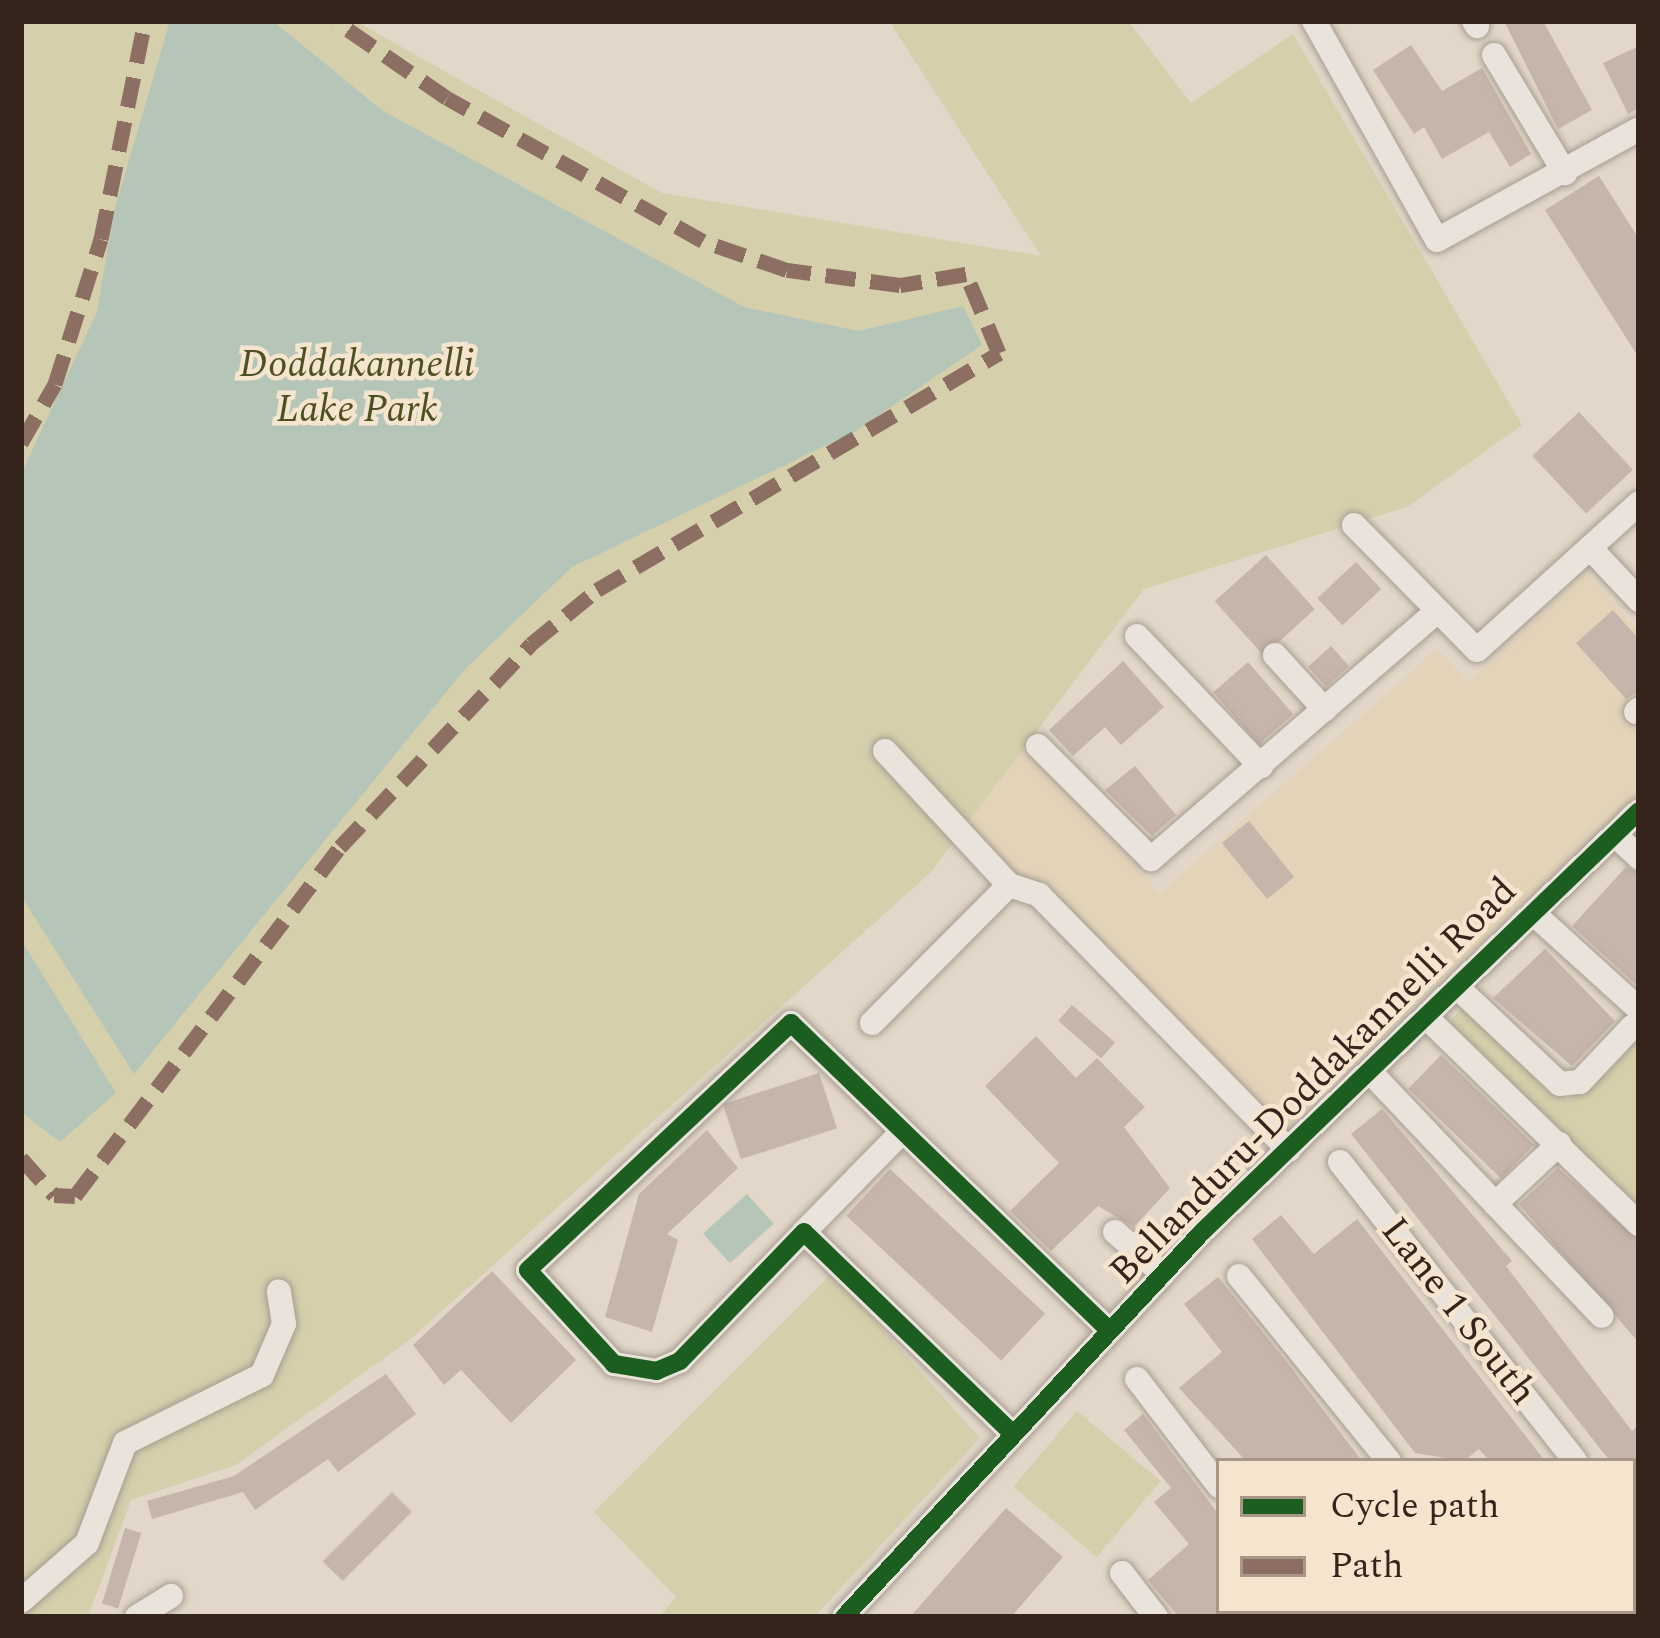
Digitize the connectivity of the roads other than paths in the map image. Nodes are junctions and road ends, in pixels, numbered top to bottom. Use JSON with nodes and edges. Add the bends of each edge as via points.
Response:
{"nodes":[{"id":1,"x":1314,"y":21,"type":"edge"},
{"id":2,"x":1495,"y":55,"type":"dead end"},
{"id":3,"x":1639,"y":129,"type":"edge"},
{"id":4,"x":1565,"y":173,"type":"junction"},
{"id":5,"x":1639,"y":503,"type":"edge"},
{"id":6,"x":1354,"y":525,"type":"dead end"},
{"id":7,"x":1591,"y":549,"type":"junction"},
{"id":8,"x":1639,"y":600,"type":"edge"},
{"id":9,"x":1436,"y":612,"type":"junction"},
{"id":10,"x":1137,"y":636,"type":"dead end"},
{"id":11,"x":1275,"y":655,"type":"dead end"},
{"id":12,"x":1325,"y":710,"type":"junction"},
{"id":13,"x":1038,"y":746,"type":"dead end"},
{"id":14,"x":885,"y":751,"type":"dead end"},
{"id":15,"x":1261,"y":766,"type":"junction"},
{"id":16,"x":1639,"y":811,"type":"edge"},
{"id":17,"x":1615,"y":835,"type":"junction"},
{"id":18,"x":1639,"y":856,"type":"edge"},
{"id":19,"x":1009,"y":885,"type":"junction"},
{"id":20,"x":1533,"y":913,"type":"junction"},
{"id":21,"x":1457,"y":987,"type":"junction"},
{"id":22,"x":1427,"y":1018,"type":"junction"},
{"id":23,"x":1635,"y":1018,"type":"edge"},
{"id":24,"x":872,"y":1023,"type":"dead end"},
{"id":25,"x":1372,"y":1075,"type":"junction"},
{"id":26,"x":902,"y":1133,"type":"junction"},
{"id":27,"x":1559,"y":1144,"type":"junction"},
{"id":28,"x":1289,"y":1150,"type":"junction"},
{"id":29,"x":1340,"y":1162,"type":"dead end"},
{"id":30,"x":1496,"y":1204,"type":"junction"},
{"id":31,"x":1639,"y":1223,"type":"edge"},
{"id":32,"x":804,"y":1232,"type":"junction"},
{"id":33,"x":1115,"y":1232,"type":"dead end"},
{"id":34,"x":1163,"y":1274,"type":"junction"},
{"id":35,"x":1239,"y":1276,"type":"dead end"},
{"id":36,"x":279,"y":1291,"type":"dead end"},
{"id":37,"x":1602,"y":1316,"type":"dead end"},
{"id":38,"x":1110,"y":1331,"type":"junction"},
{"id":39,"x":1137,"y":1379,"type":"dead end"},
{"id":40,"x":1012,"y":1432,"type":"junction"},
{"id":41,"x":1387,"y":1458,"type":"edge"},
{"id":42,"x":1573,"y":1458,"type":"edge"},
{"id":43,"x":1216,"y":1482,"type":"edge"},
{"id":44,"x":1122,"y":1574,"type":"dead end"},
{"id":45,"x":170,"y":1596,"type":"dead end"},
{"id":46,"x":21,"y":1601,"type":"edge"},
{"id":47,"x":137,"y":1617,"type":"edge"},
{"id":48,"x":844,"y":1617,"type":"edge"},
{"id":49,"x":1156,"y":1617,"type":"edge"}],
"edges":[{"from":1,"to":4,"type":"street","via":[[1441,241]]},
{"from":2,"to":4,"type":"street"},
{"from":3,"to":4,"type":"street"},
{"from":5,"to":7,"type":"street"},
{"from":6,"to":9,"type":"street"},
{"from":7,"to":8,"type":"street"},
{"from":7,"to":9,"type":"street","via":[[1481,649]]},
{"from":9,"to":12,"type":"street"},
{"from":10,"to":15,"type":"street"},
{"from":11,"to":12,"type":"street"},
{"from":12,"to":15,"type":"street"},
{"from":13,"to":15,"type":"street","via":[[1151,859]]},
{"from":14,"to":19,"type":"street"},
{"from":16,"to":17,"type":"street","name":"Bellanduru-Doddakannelli Road"},
{"from":17,"to":18,"type":"street"},
{"from":17,"to":20,"type":"street","name":"Bellanduru-Doddakannelli Road"},
{"from":19,"to":24,"type":"street"},
{"from":19,"to":28,"type":"street","via":[[1039,895]]},
{"from":20,"to":21,"type":"street","name":"Bellanduru-Doddakannelli Road"},
{"from":20,"to":23,"type":"street"},
{"from":21,"to":22,"type":"street","name":"Bellanduru-Doddakannelli Road"},
{"from":21,"to":23,"type":"street","via":[[1560,1084],[1580,1082]]},
{"from":22,"to":25,"type":"street","name":"Bellanduru-Doddakannelli Road"},
{"from":22,"to":27,"type":"street"},
{"from":25,"to":28,"type":"street","name":"Bellanduru-Doddakannelli Road"},
{"from":25,"to":30,"type":"street"},
{"from":26,"to":32,"type":"street"},
{"from":26,"to":32,"type":"street","via":[[791,1023],[529,1270],[614,1364],[657,1370],[680,1361]]},
{"from":26,"to":38,"type":"street"},
{"from":27,"to":30,"type":"street"},
{"from":27,"to":31,"type":"street"},
{"from":28,"to":34,"type":"street","name":"Bellanduru-Doddakannelli Road"},
{"from":29,"to":42,"type":"street","name":"Lane 1 South"},
{"from":30,"to":37,"type":"street"},
{"from":32,"to":40,"type":"street"},
{"from":33,"to":34,"type":"street"},
{"from":34,"to":38,"type":"street","name":"Bellanduru-Doddakannelli Road"},
{"from":35,"to":41,"type":"street"},
{"from":36,"to":46,"type":"street","via":[[284,1324],[262,1375],[124,1443],[87,1543]]},
{"from":38,"to":40,"type":"street","name":"Bellanduru-Doddakannelli Road"},
{"from":39,"to":43,"type":"street"},
{"from":40,"to":48,"type":"street","name":"Bellanduru-Doddakannelli Road"},
{"from":44,"to":49,"type":"street"},
{"from":45,"to":47,"type":"street"}]}
